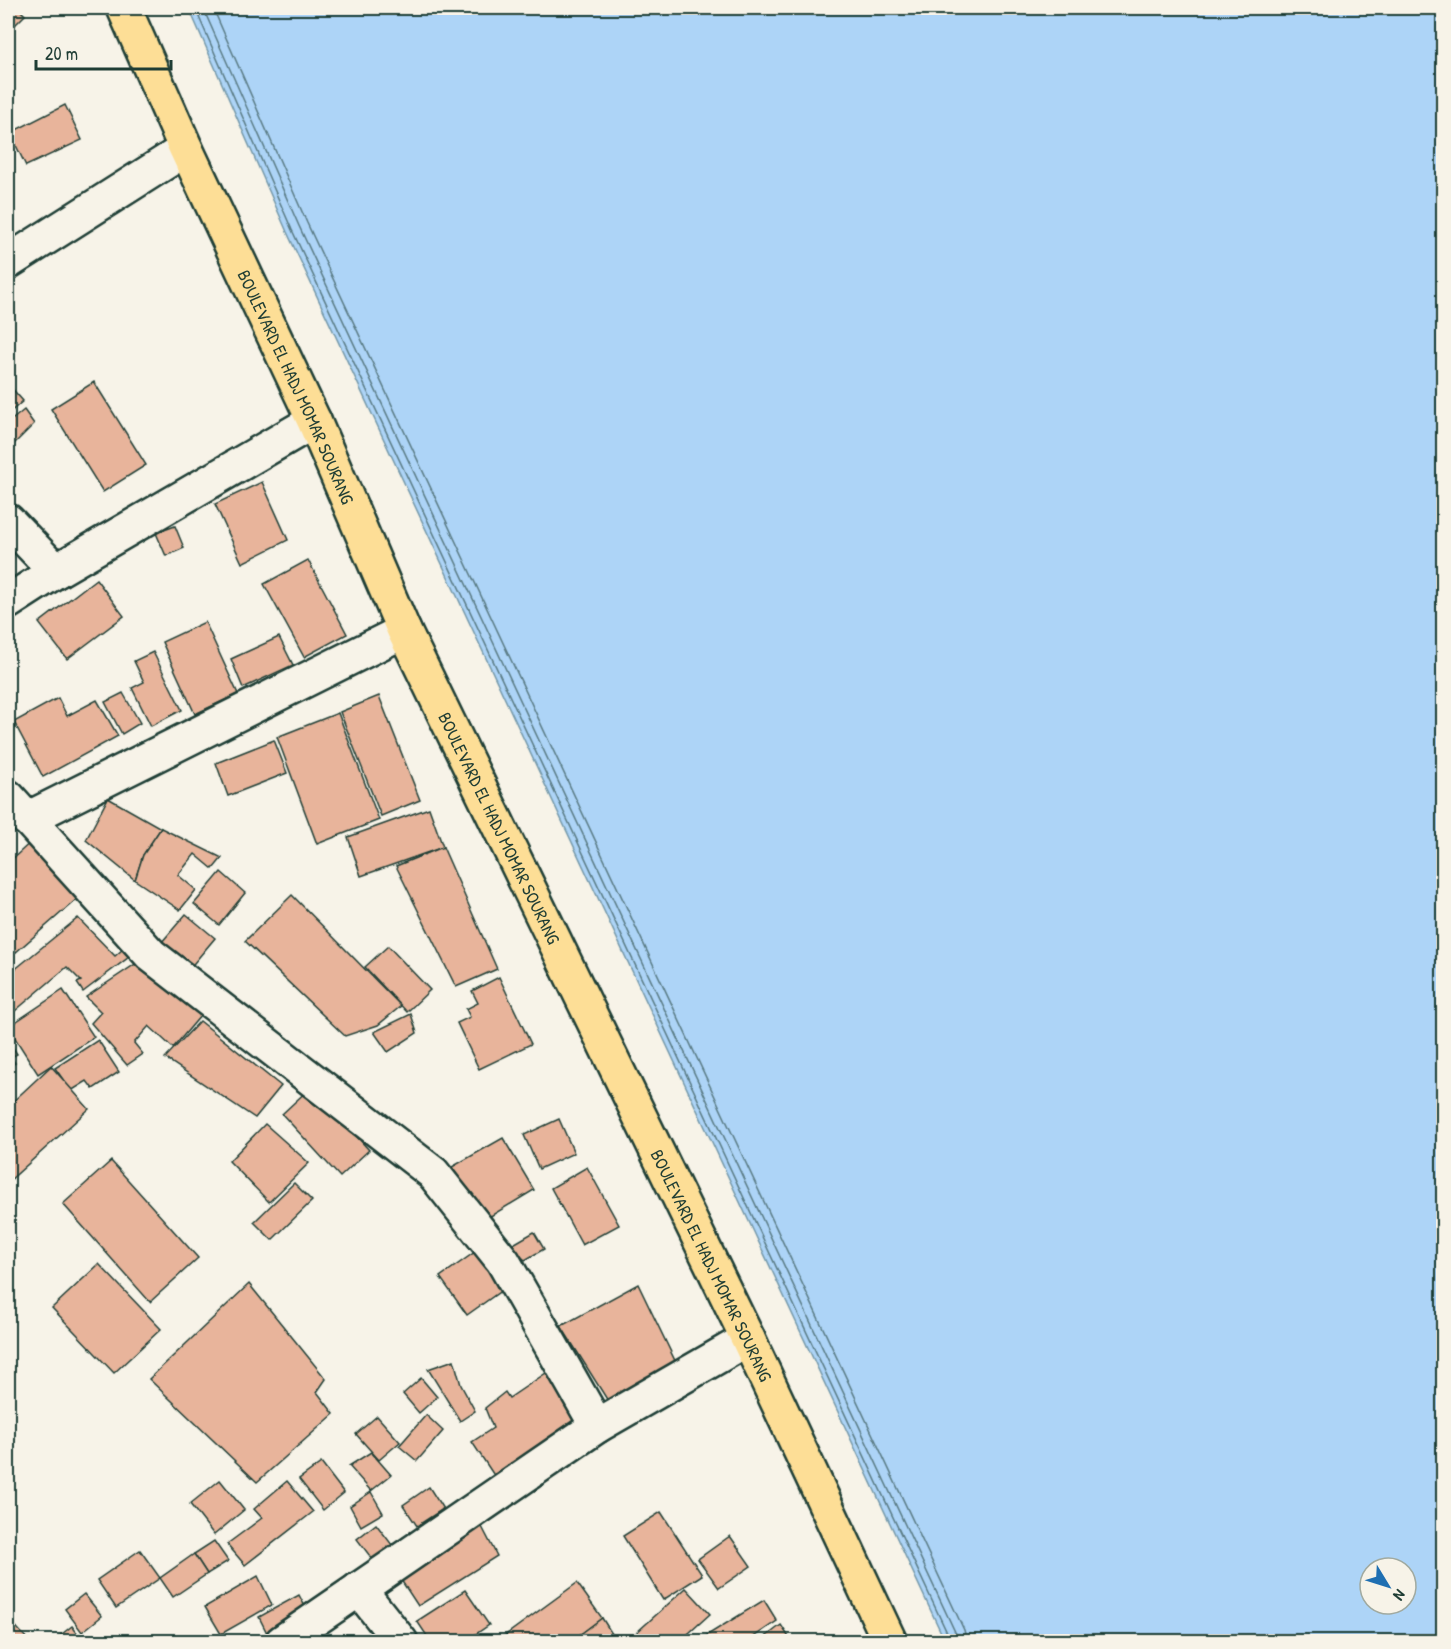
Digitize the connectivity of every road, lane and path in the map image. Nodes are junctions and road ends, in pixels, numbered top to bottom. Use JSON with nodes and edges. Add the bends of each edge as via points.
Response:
{"nodes":[{"id":1,"x":124,"y":8,"type":"edge"},
{"id":2,"x":186,"y":149,"type":"junction"},
{"id":3,"x":8,"y":262,"type":"edge"},
{"id":4,"x":314,"y":421,"type":"junction"},
{"id":5,"x":8,"y":521,"type":"edge"},
{"id":6,"x":56,"y":571,"type":"junction"},
{"id":7,"x":8,"y":603,"type":"edge"},
{"id":8,"x":404,"y":631,"type":"junction"},
{"id":9,"x":17,"y":808,"type":"edge"},
{"id":10,"x":748,"y":1339,"type":"junction"},
{"id":11,"x":597,"y":1426,"type":"junction"},
{"id":12,"x":359,"y":1588,"type":"junction"},
{"id":13,"x":282,"y":1641,"type":"edge"},
{"id":14,"x":401,"y":1641,"type":"edge"},
{"id":15,"x":890,"y":1641,"type":"edge"}],
"edges":[{"from":1,"to":2,"type":"highway","name":"BOULEVARD EL HADJ MOMAR SOURANG"},
{"from":2,"to":3,"type":"street"},
{"from":2,"to":4,"type":"highway","name":"BOULEVARD EL HADJ MOMAR SOURANG"},
{"from":4,"to":6,"type":"street"},
{"from":4,"to":8,"type":"highway","name":"BOULEVARD EL HADJ MOMAR SOURANG"},
{"from":5,"to":6,"type":"street"},
{"from":6,"to":7,"type":"street"},
{"from":8,"to":9,"type":"street"},
{"from":8,"to":10,"type":"highway","name":"BOULEVARD EL HADJ MOMAR SOURANG"},
{"from":9,"to":11,"type":"street","via":[[152,955],[433,1173],[503,1261]]},
{"from":10,"to":11,"type":"street"},
{"from":10,"to":15,"type":"highway","name":"BOULEVARD EL HADJ MOMAR SOURANG"},
{"from":11,"to":12,"type":"street"},
{"from":12,"to":13,"type":"street"},
{"from":12,"to":14,"type":"street"}]}
